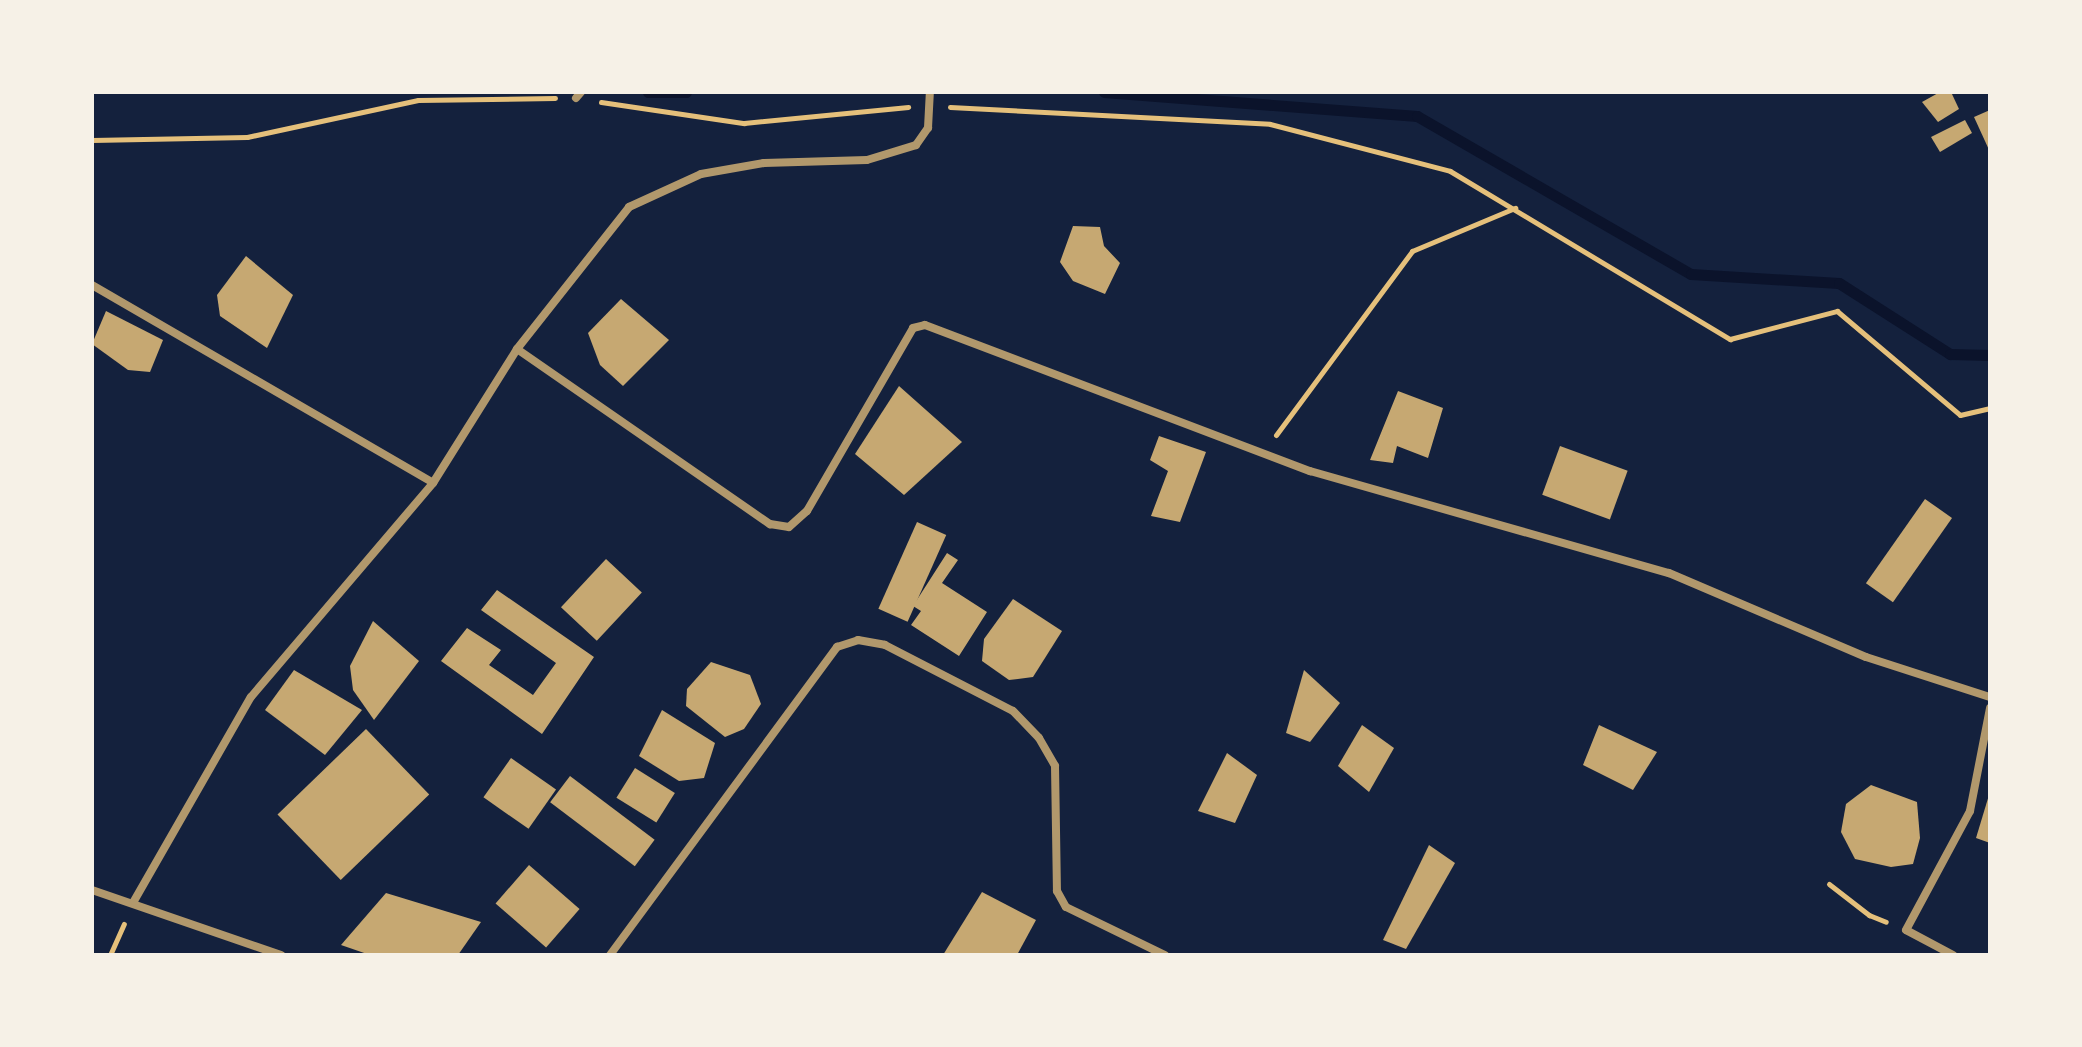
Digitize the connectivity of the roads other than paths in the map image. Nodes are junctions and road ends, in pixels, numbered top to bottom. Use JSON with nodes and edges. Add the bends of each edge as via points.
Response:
{"nodes":[{"id":1,"x":930,"y":92,"type":"edge"},
{"id":2,"x":92,"y":285,"type":"edge"},
{"id":3,"x":517,"y":349,"type":"junction"},
{"id":4,"x":433,"y":483,"type":"junction"},
{"id":5,"x":1990,"y":697,"type":"edge"},
{"id":6,"x":1990,"y":708,"type":"edge"},
{"id":7,"x":92,"y":890,"type":"edge"},
{"id":8,"x":134,"y":901,"type":"junction"},
{"id":9,"x":281,"y":955,"type":"edge"},
{"id":10,"x":610,"y":955,"type":"edge"},
{"id":11,"x":1165,"y":955,"type":"edge"},
{"id":12,"x":1953,"y":955,"type":"edge"}],
"edges":[{"from":1,"to":3,"type":"street","via":[[928,128],[916,145],[867,160],[764,163],[701,174],[629,207]]},
{"from":2,"to":4,"type":"street"},
{"from":3,"to":4,"type":"street"},
{"from":3,"to":5,"type":"street","via":[[780,528],[798,522],[807,511],[913,328],[925,325],[1310,471],[1669,573],[1866,657]]},
{"from":4,"to":8,"type":"street","via":[[251,697]]},
{"from":6,"to":12,"type":"street","via":[[1970,811],[1906,930]]},
{"from":7,"to":8,"type":"street"},
{"from":8,"to":9,"type":"street"},
{"from":10,"to":11,"type":"street","via":[[837,647],[858,640],[885,645],[1013,711],[1039,738],[1055,766],[1057,891],[1066,907]]}]}
